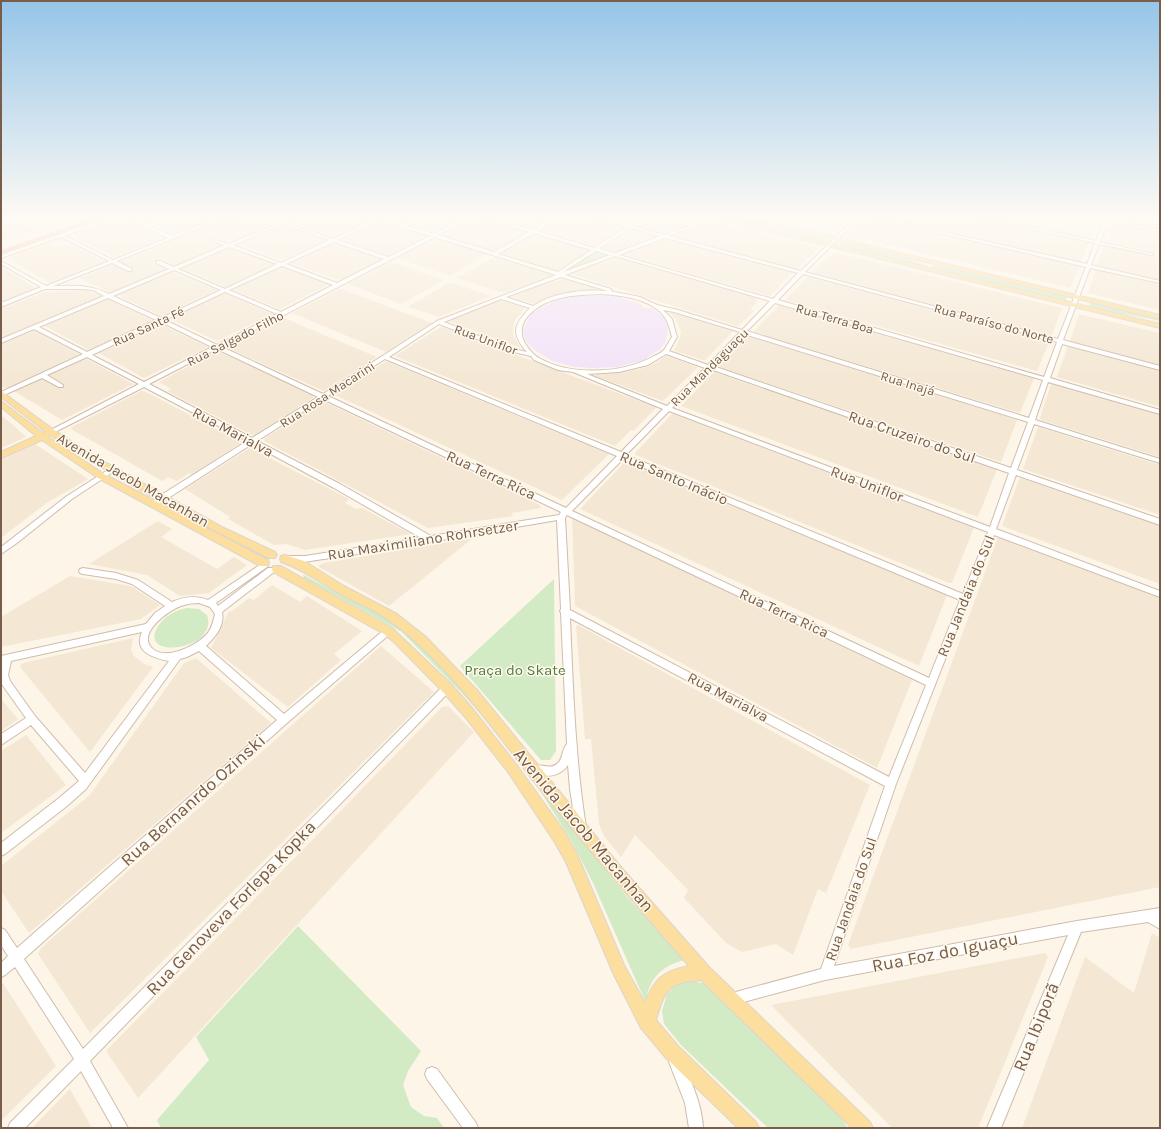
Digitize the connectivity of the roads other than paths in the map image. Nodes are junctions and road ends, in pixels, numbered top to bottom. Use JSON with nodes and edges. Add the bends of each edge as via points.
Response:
{"nodes":[{"id":1,"x":16,"y":271,"type":"edge"},
{"id":2,"x":90,"y":271,"type":"edge"},
{"id":3,"x":170,"y":271,"type":"edge"},
{"id":4,"x":178,"y":271,"type":"edge"},
{"id":5,"x":266,"y":271,"type":"edge"},
{"id":6,"x":299,"y":271,"type":"edge"},
{"id":7,"x":366,"y":271,"type":"edge"},
{"id":8,"x":546,"y":271,"type":"edge"},
{"id":9,"x":566,"y":271,"type":"edge"},
{"id":10,"x":572,"y":271,"type":"edge"},
{"id":11,"x":670,"y":271,"type":"edge"},
{"id":12,"x":793,"y":271,"type":"edge"},
{"id":13,"x":804,"y":271,"type":"edge"},
{"id":14,"x":932,"y":271,"type":"edge"},
{"id":15,"x":958,"y":271,"type":"edge"},
{"id":16,"x":1088,"y":271,"type":"edge"},
{"id":17,"x":1111,"y":271,"type":"edge"},
{"id":18,"x":802,"y":273,"type":"junction"},
{"id":19,"x":560,"y":275,"type":"junction"},
{"id":20,"x":1160,"y":282,"type":"edge"},
{"id":21,"x":338,"y":285,"type":"junction"},
{"id":22,"x":46,"y":288,"type":"junction"},
{"id":23,"x":224,"y":290,"type":"junction"},
{"id":24,"x":615,"y":294,"type":"junction"},
{"id":25,"x":109,"y":296,"type":"junction"},
{"id":26,"x":501,"y":297,"type":"junction"},
{"id":27,"x":775,"y":301,"type":"junction"},
{"id":28,"x":1076,"y":302,"type":"junction"},
{"id":29,"x":1,"y":305,"type":"edge"},
{"id":30,"x":655,"y":306,"type":"junction"},
{"id":31,"x":534,"y":308,"type":"junction"},
{"id":32,"x":281,"y":314,"type":"junction"},
{"id":33,"x":1160,"y":317,"type":"edge"},
{"id":34,"x":160,"y":320,"type":"junction"},
{"id":35,"x":439,"y":322,"type":"junction"},
{"id":36,"x":1160,"y":326,"type":"edge"},
{"id":37,"x":36,"y":327,"type":"junction"},
{"id":38,"x":744,"y":332,"type":"junction"},
{"id":39,"x":1,"y":341,"type":"edge"},
{"id":40,"x":1060,"y":341,"type":"junction"},
{"id":41,"x":216,"y":347,"type":"junction"},
{"id":42,"x":665,"y":352,"type":"junction"},
{"id":43,"x":86,"y":354,"type":"junction"},
{"id":44,"x":533,"y":356,"type":"junction"},
{"id":45,"x":385,"y":357,"type":"junction"},
{"id":46,"x":709,"y":367,"type":"junction"},
{"id":47,"x":1160,"y":368,"type":"edge"},
{"id":48,"x":575,"y":371,"type":"junction"},
{"id":49,"x":42,"y":375,"type":"junction"},
{"id":50,"x":1047,"y":379,"type":"junction"},
{"id":51,"x":143,"y":385,"type":"junction"},
{"id":52,"x":61,"y":386,"type":"dead end"},
{"id":53,"x":1,"y":394,"type":"edge"},
{"id":54,"x":324,"y":396,"type":"junction"},
{"id":55,"x":3,"y":407,"type":"edge"},
{"id":56,"x":668,"y":409,"type":"junction"},
{"id":57,"x":1160,"y":412,"type":"edge"},
{"id":58,"x":1032,"y":421,"type":"junction"},
{"id":59,"x":51,"y":432,"type":"junction"},
{"id":60,"x":42,"y":436,"type":"junction"},
{"id":61,"x":252,"y":442,"type":"junction"},
{"id":62,"x":1,"y":455,"type":"edge"},
{"id":63,"x":621,"y":455,"type":"junction"},
{"id":64,"x":1160,"y":461,"type":"edge"},
{"id":65,"x":113,"y":470,"type":"junction"},
{"id":66,"x":1014,"y":472,"type":"junction"},
{"id":67,"x":101,"y":476,"type":"junction"},
{"id":68,"x":164,"y":497,"type":"junction"},
{"id":69,"x":153,"y":504,"type":"junction"},
{"id":70,"x":564,"y":514,"type":"junction"},
{"id":71,"x":1160,"y":522,"type":"edge"},
{"id":72,"x":992,"y":531,"type":"junction"},
{"id":73,"x":430,"y":539,"type":"junction"},
{"id":74,"x":1,"y":551,"type":"edge"},
{"id":75,"x":272,"y":555,"type":"junction"},
{"id":76,"x":285,"y":559,"type":"junction"},
{"id":77,"x":269,"y":566,"type":"junction"},
{"id":78,"x":309,"y":570,"type":"junction"},
{"id":79,"x":83,"y":571,"type":"dead end"},
{"id":80,"x":295,"y":580,"type":"junction"},
{"id":81,"x":1160,"y":594,"type":"edge"},
{"id":82,"x":964,"y":598,"type":"junction"},
{"id":83,"x":210,"y":603,"type":"junction"},
{"id":84,"x":171,"y":606,"type":"junction"},
{"id":85,"x":218,"y":611,"type":"junction"},
{"id":86,"x":564,"y":611,"type":"junction"},
{"id":87,"x":148,"y":627,"type":"junction"},
{"id":88,"x":388,"y":631,"type":"junction"},
{"id":89,"x":200,"y":646,"type":"junction"},
{"id":90,"x":178,"y":655,"type":"junction"},
{"id":91,"x":4,"y":659,"type":"edge"},
{"id":92,"x":931,"y":683,"type":"junction"},
{"id":93,"x":447,"y":688,"type":"junction"},
{"id":94,"x":32,"y":719,"type":"junction"},
{"id":95,"x":284,"y":720,"type":"junction"},
{"id":96,"x":571,"y":735,"type":"junction"},
{"id":97,"x":1,"y":740,"type":"edge"},
{"id":98,"x":530,"y":767,"type":"junction"},
{"id":99,"x":85,"y":781,"type":"junction"},
{"id":100,"x":891,"y":784,"type":"junction"},
{"id":101,"x":582,"y":829,"type":"junction"},
{"id":102,"x":1,"y":850,"type":"edge"},
{"id":103,"x":1155,"y":915,"type":"edge"},
{"id":104,"x":1160,"y":923,"type":"edge"},
{"id":105,"x":1077,"y":927,"type":"junction"},
{"id":106,"x":1,"y":934,"type":"edge"},
{"id":107,"x":16,"y":958,"type":"junction"},
{"id":108,"x":1,"y":971,"type":"edge"},
{"id":109,"x":704,"y":972,"type":"junction"},
{"id":110,"x":825,"y":974,"type":"junction"},
{"id":111,"x":732,"y":999,"type":"junction"},
{"id":112,"x":647,"y":1022,"type":"junction"},
{"id":113,"x":672,"y":1052,"type":"junction"},
{"id":114,"x":82,"y":1060,"type":"junction"},
{"id":115,"x":432,"y":1074,"type":"dead end"},
{"id":116,"x":858,"y":1125,"type":"edge"},
{"id":117,"x":15,"y":1128,"type":"edge"},
{"id":118,"x":122,"y":1128,"type":"edge"},
{"id":119,"x":470,"y":1128,"type":"edge"},
{"id":120,"x":696,"y":1128,"type":"edge"},
{"id":121,"x":750,"y":1128,"type":"edge"},
{"id":122,"x":994,"y":1128,"type":"edge"}],
"edges":[{"from":1,"to":22,"type":"street"},
{"from":2,"to":22,"type":"street"},
{"from":3,"to":25,"type":"street"},
{"from":4,"to":23,"type":"street"},
{"from":5,"to":23,"type":"street","name":"Rua Santa Fé"},
{"from":6,"to":21,"type":"street"},
{"from":7,"to":21,"type":"street","name":"Rua Salgado Filho"},
{"from":8,"to":19,"type":"street"},
{"from":9,"to":19,"type":"street"},
{"from":10,"to":19,"type":"street"},
{"from":11,"to":27,"type":"street","name":"Rua Terra Boa"},
{"from":12,"to":18,"type":"street","name":"Rua Paraíso do Norte"},
{"from":13,"to":18,"type":"street","name":"Rua Mandaguaçu"},
{"from":14,"to":28,"type":"main road"},
{"from":15,"to":28,"type":"main road"},
{"from":16,"to":28,"type":"street","name":"Rua Jandaia do Sul"},
{"from":17,"to":20,"type":"street"},
{"from":18,"to":27,"type":"street","name":"Rua Mandaguaçu"},
{"from":18,"to":40,"type":"street","name":"Rua Paraíso do Norte"},
{"from":19,"to":24,"type":"street","via":[[605,288]]},
{"from":19,"to":26,"type":"street","name":"Rua Rosa Macarini"},
{"from":21,"to":32,"type":"street","name":"Rua Salgado Filho"},
{"from":22,"to":25,"type":"street","name":"Rua Terra Rica","via":[[89,288]]},
{"from":22,"to":29,"type":"street"},
{"from":23,"to":32,"type":"street"},
{"from":23,"to":34,"type":"street","name":"Rua Santa Fé"},
{"from":24,"to":30,"type":"street"},
{"from":24,"to":31,"type":"street","via":[[571,294],[544,302]]},
{"from":25,"to":34,"type":"street","name":"Rua Terra Rica"},
{"from":25,"to":37,"type":"street"},
{"from":26,"to":31,"type":"street"},
{"from":26,"to":35,"type":"street","name":"Rua Rosa Macarini"},
{"from":27,"to":38,"type":"street","name":"Rua Mandaguaçu"},
{"from":27,"to":50,"type":"street","name":"Rua Terra Boa"},
{"from":28,"to":33,"type":"main road"},
{"from":28,"to":36,"type":"main road"},
{"from":28,"to":40,"type":"street","name":"Rua Jandaia do Sul"},
{"from":30,"to":38,"type":"street","name":"Rua Inajá"},
{"from":30,"to":42,"type":"street","via":[[669,318],[675,332],[674,339]]},
{"from":31,"to":44,"type":"street","via":[[524,316],[519,326],[523,346]]},
{"from":32,"to":41,"type":"street","name":"Rua Salgado Filho"},
{"from":34,"to":41,"type":"street","name":"Rua Terra Rica"},
{"from":34,"to":43,"type":"street","name":"Rua Santa Fé"},
{"from":35,"to":44,"type":"street","name":"Rua Uniflor","via":[[507,349]]},
{"from":35,"to":45,"type":"street","name":"Rua Rosa Macarini"},
{"from":37,"to":39,"type":"street"},
{"from":37,"to":43,"type":"street","name":"Rua Marialva"},
{"from":38,"to":46,"type":"street","name":"Rua Mandaguaçu"},
{"from":38,"to":58,"type":"street","name":"Rua Inajá"},
{"from":40,"to":47,"type":"street","name":"Rua Paraíso do Norte"},
{"from":40,"to":50,"type":"street","name":"Rua Jandaia do Sul"},
{"from":41,"to":51,"type":"street","name":"Rua Salgado Filho"},
{"from":41,"to":54,"type":"street","name":"Rua Terra Rica"},
{"from":42,"to":46,"type":"street","name":"Rua Cruzeiro do Sul"},
{"from":42,"to":48,"type":"street","via":[[636,367],[596,373]]},
{"from":43,"to":49,"type":"street","name":"Rua Santa Fé"},
{"from":43,"to":51,"type":"street","name":"Rua Marialva"},
{"from":44,"to":48,"type":"street","name":"Rua Uniflor"},
{"from":45,"to":54,"type":"street","name":"Rua Rosa Macarini"},
{"from":45,"to":63,"type":"street","name":"Rua Santo Inácio"},
{"from":46,"to":56,"type":"street","name":"Rua Mandaguaçu"},
{"from":46,"to":66,"type":"street","name":"Rua Cruzeiro do Sul"},
{"from":48,"to":56,"type":"street","name":"Rua Uniflor"},
{"from":49,"to":52,"type":"street"},
{"from":49,"to":53,"type":"street","name":"Rua Santa Fé"},
{"from":50,"to":57,"type":"street","name":"Rua Terra Boa"},
{"from":50,"to":58,"type":"street","name":"Rua Jandaia do Sul"},
{"from":51,"to":59,"type":"street","name":"Rua Salgado Filho"},
{"from":51,"to":61,"type":"street","name":"Rua Marialva"},
{"from":53,"to":59,"type":"main road","name":"Avenida Jacob Macanhan"},
{"from":54,"to":61,"type":"street","name":"Rua Rosa Macarini"},
{"from":54,"to":70,"type":"street","name":"Rua Terra Rica"},
{"from":55,"to":60,"type":"main road","name":"Avenida Jacob Macanhan"},
{"from":56,"to":63,"type":"street","name":"Rua Mandaguaçu"},
{"from":56,"to":72,"type":"street","name":"Rua Uniflor"},
{"from":58,"to":64,"type":"street","name":"Rua Inajá"},
{"from":58,"to":66,"type":"street","name":"Rua Jandaia do Sul"},
{"from":59,"to":60,"type":"main road","name":"Rua Salgado Filho"},
{"from":59,"to":65,"type":"main road","name":"Avenida Jacob Macanhan"},
{"from":60,"to":62,"type":"main road","name":"Rua Salgado Filho"},
{"from":60,"to":67,"type":"main road","name":"Avenida Jacob Macanhan"},
{"from":61,"to":68,"type":"street","name":"Rua Rosa Macarini"},
{"from":61,"to":73,"type":"street","name":"Rua Marialva"},
{"from":63,"to":70,"type":"street","name":"Rua Mandaguaçu"},
{"from":63,"to":82,"type":"street","name":"Rua Santo Inácio"},
{"from":65,"to":67,"type":"street"},
{"from":65,"to":68,"type":"main road","name":"Avenida Jacob Macanhan"},
{"from":66,"to":71,"type":"street","name":"Rua Cruzeiro do Sul"},
{"from":66,"to":72,"type":"street","name":"Rua Jandaia do Sul"},
{"from":67,"to":69,"type":"main road","name":"Avenida Jacob Macanhan"},
{"from":67,"to":74,"type":"street","via":[[56,506]]},
{"from":68,"to":69,"type":"street","name":"Rua Rosa Macarini"},
{"from":68,"to":75,"type":"main road","name":"Avenida Jacob Macanhan","via":[[221,530]]},
{"from":69,"to":77,"type":"main road","name":"Avenida Jacob Macanhan"},
{"from":70,"to":73,"type":"street","name":"Rua Maximiliano Rohrsetzer"},
{"from":70,"to":86,"type":"street"},
{"from":70,"to":92,"type":"street","name":"Rua Terra Rica"},
{"from":72,"to":81,"type":"street","name":"Rua Uniflor"},
{"from":72,"to":82,"type":"street","name":"Rua Jandaia do Sul"},
{"from":73,"to":76,"type":"street","name":"Rua Maximiliano Rohrsetzer","via":[[322,556]]},
{"from":75,"to":76,"type":"main road","name":"Avenida Jacob Macanhan","via":[[281,555]]},
{"from":75,"to":77,"type":"main road","via":[[267,558]]},
{"from":76,"to":77,"type":"main road","via":[[283,565]]},
{"from":76,"to":78,"type":"main road","name":"Avenida Jacob Macanhan"},
{"from":77,"to":80,"type":"main road","name":"Avenida Jacob Macanhan"},
{"from":77,"to":83,"type":"street"},
{"from":77,"to":85,"type":"street"},
{"from":78,"to":80,"type":"main road"},
{"from":78,"to":98,"type":"main road","name":"Avenida Jacob Macanhan","via":[[392,617],[422,640],[490,715]]},
{"from":79,"to":84,"type":"street","via":[[135,582]]},
{"from":80,"to":88,"type":"main road","name":"Avenida Jacob Macanhan"},
{"from":82,"to":92,"type":"street","name":"Rua Jandaia do Sul"},
{"from":83,"to":84,"type":"street","via":[[192,600]]},
{"from":83,"to":85,"type":"street"},
{"from":84,"to":87,"type":"street","via":[[158,614]]},
{"from":85,"to":89,"type":"street","via":[[217,628]]},
{"from":86,"to":96,"type":"street"},
{"from":86,"to":100,"type":"street","name":"Rua Marialva"},
{"from":87,"to":90,"type":"street","via":[[144,641],[150,651],[162,656]]},
{"from":87,"to":91,"type":"street"},
{"from":88,"to":93,"type":"main road","name":"Avenida Jacob Macanhan"},
{"from":88,"to":95,"type":"street","name":"Rua Bernanrdo Ozinski"},
{"from":89,"to":90,"type":"street"},
{"from":89,"to":95,"type":"street"},
{"from":90,"to":99,"type":"street"},
{"from":91,"to":94,"type":"street","via":[[3,675],[6,683]]},
{"from":92,"to":100,"type":"street","name":"Rua Jandaia do Sul"},
{"from":93,"to":112,"type":"main road","name":"Avenida Jacob Macanhan","via":[[512,768],[559,836],[571,857],[619,970]]},
{"from":93,"to":114,"type":"street","name":"Rua Genoveva Forlepa Kopka"},
{"from":94,"to":97,"type":"street"},
{"from":94,"to":99,"type":"street"},
{"from":95,"to":107,"type":"street","name":"Rua Bernanrdo Ozinski"},
{"from":96,"to":98,"type":"street","via":[[568,756],[561,767],[550,772]]},
{"from":96,"to":101,"type":"street","via":[[575,789]]},
{"from":98,"to":101,"type":"main road","name":"Avenida Jacob Macanhan"},
{"from":99,"to":102,"type":"street","via":[[68,799]]},
{"from":100,"to":110,"type":"street","name":"Rua Jandaia do Sul"},
{"from":101,"to":109,"type":"main road","name":"Avenida Jacob Macanhan","via":[[615,871]]},
{"from":103,"to":104,"type":"street"},
{"from":103,"to":105,"type":"street","name":"Rua Foz do Iguaçu"},
{"from":105,"to":110,"type":"street","name":"Rua Foz do Iguaçu"},
{"from":105,"to":122,"type":"street","name":"Rua Ibiporã"},
{"from":106,"to":107,"type":"street"},
{"from":107,"to":108,"type":"street","name":"Rua Bernanrdo Ozinski"},
{"from":107,"to":114,"type":"street"},
{"from":109,"to":111,"type":"main road","name":"Avenida Jacob Macanhan"},
{"from":109,"to":112,"type":"main road","via":[[682,973],[659,987]]},
{"from":110,"to":111,"type":"street","name":"Rua Foz do Iguaçu"},
{"from":111,"to":116,"type":"main road","name":"Avenida Jacob Macanhan"},
{"from":112,"to":113,"type":"main road","name":"Avenida Jacob Macanhan"},
{"from":113,"to":120,"type":"street","via":[[691,1100]]},
{"from":113,"to":121,"type":"main road","name":"Avenida Jacob Macanhan"},
{"from":114,"to":117,"type":"street","name":"Rua Genoveva Forlepa Kopka"},
{"from":114,"to":118,"type":"street"},
{"from":115,"to":119,"type":"street"}]}
